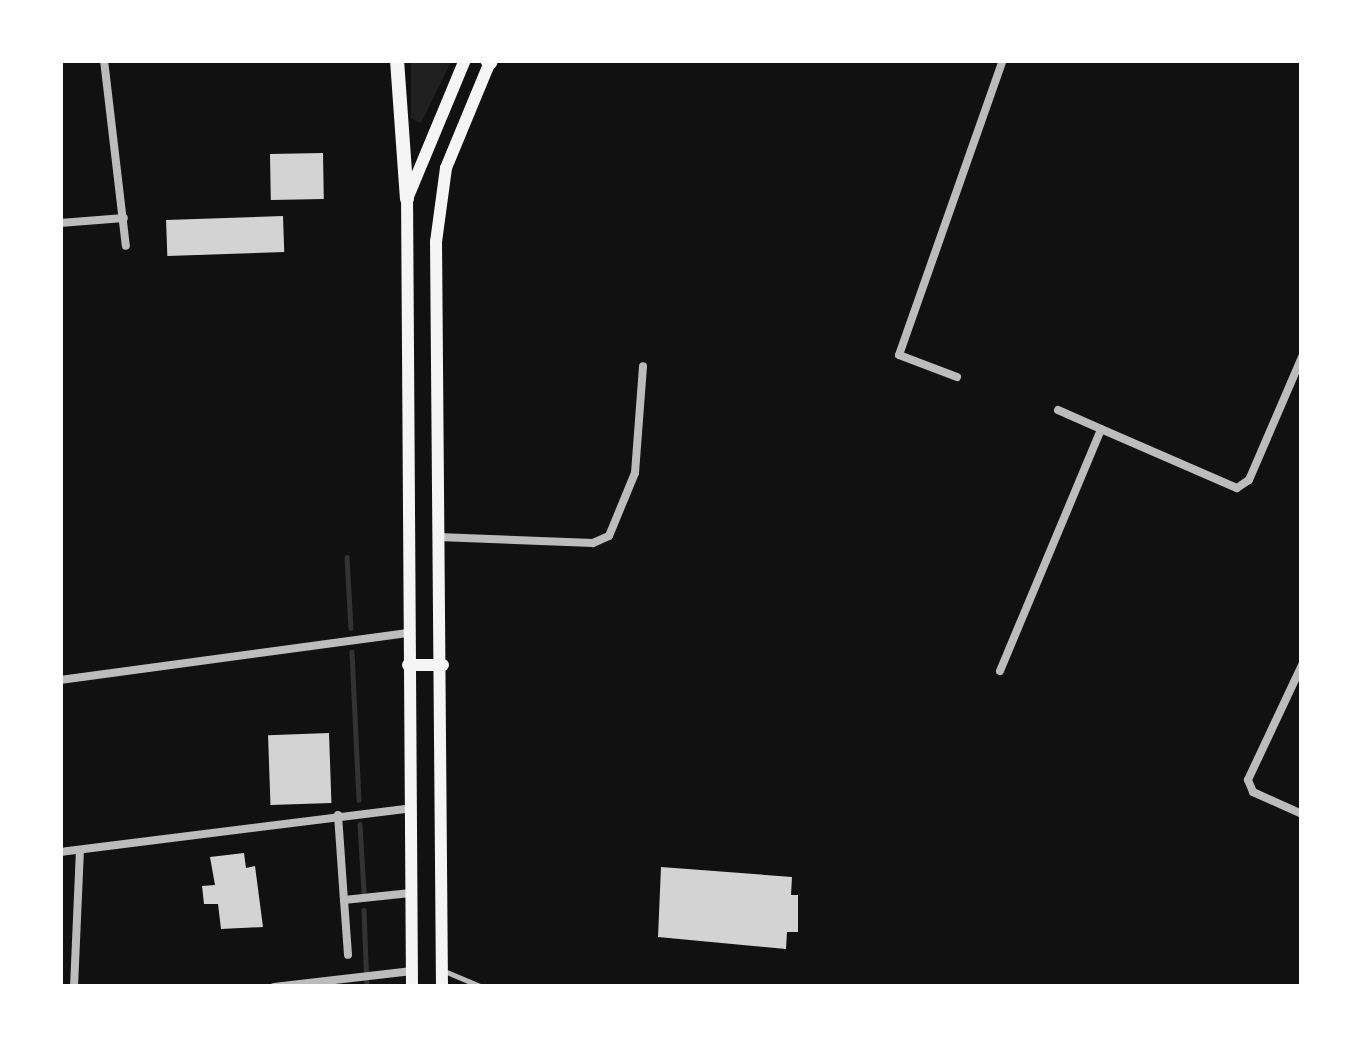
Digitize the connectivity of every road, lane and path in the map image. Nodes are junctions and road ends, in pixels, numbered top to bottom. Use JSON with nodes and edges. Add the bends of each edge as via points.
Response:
{"nodes":[{"id":1,"x":104,"y":60,"type":"edge"},
{"id":2,"x":397,"y":60,"type":"edge"},
{"id":3,"x":465,"y":60,"type":"edge"},
{"id":4,"x":1003,"y":60,"type":"edge"},
{"id":5,"x":488,"y":61,"type":"edge"},
{"id":6,"x":407,"y":199,"type":"junction"},
{"id":7,"x":124,"y":218,"type":"junction"},
{"id":8,"x":60,"y":223,"type":"edge"},
{"id":9,"x":127,"y":246,"type":"dead end"},
{"id":10,"x":1302,"y":357,"type":"edge"},
{"id":11,"x":644,"y":366,"type":"dead end"},
{"id":12,"x":957,"y":377,"type":"dead end"},
{"id":13,"x":1058,"y":410,"type":"dead end"},
{"id":14,"x":1101,"y":429,"type":"junction"},
{"id":15,"x":438,"y":538,"type":"junction"},
{"id":16,"x":408,"y":633,"type":"junction"},
{"id":17,"x":408,"y":665,"type":"junction"},
{"id":18,"x":442,"y":665,"type":"junction"},
{"id":19,"x":1302,"y":665,"type":"edge"},
{"id":20,"x":1000,"y":671,"type":"dead end"},
{"id":21,"x":60,"y":680,"type":"edge"},
{"id":22,"x":410,"y":808,"type":"junction"},
{"id":23,"x":1302,"y":814,"type":"edge"},
{"id":24,"x":338,"y":815,"type":"junction"},
{"id":25,"x":80,"y":850,"type":"junction"},
{"id":26,"x":60,"y":852,"type":"edge"},
{"id":27,"x":412,"y":893,"type":"junction"},
{"id":28,"x":344,"y":900,"type":"junction"},
{"id":29,"x":348,"y":955,"type":"dead end"},
{"id":30,"x":412,"y":971,"type":"junction"},
{"id":31,"x":442,"y":979,"type":"edge"},
{"id":32,"x":74,"y":987,"type":"edge"},
{"id":33,"x":274,"y":987,"type":"edge"},
{"id":34,"x":412,"y":987,"type":"edge"},
{"id":35,"x":457,"y":987,"type":"edge"},
{"id":36,"x":483,"y":987,"type":"edge"},
{"id":37,"x":575,"y":987,"type":"edge"},
{"id":38,"x":739,"y":987,"type":"edge"}],
"edges":[{"from":1,"to":7,"type":"street"},
{"from":2,"to":6,"type":"highway"},
{"from":3,"to":6,"type":"main road"},
{"from":4,"to":12,"type":"street","via":[[899,355]]},
{"from":5,"to":15,"type":"main road","via":[[446,168],[437,214]]},
{"from":6,"to":16,"type":"main road"},
{"from":7,"to":8,"type":"street"},
{"from":7,"to":9,"type":"street"},
{"from":10,"to":14,"type":"street","via":[[1244,485],[1225,486]]},
{"from":11,"to":15,"type":"street","via":[[635,473],[609,536],[593,543]]},
{"from":13,"to":14,"type":"street"},
{"from":14,"to":20,"type":"street"},
{"from":15,"to":18,"type":"main road"},
{"from":16,"to":17,"type":"main road"},
{"from":16,"to":21,"type":"street"},
{"from":17,"to":18,"type":"main road"},
{"from":17,"to":22,"type":"main road"},
{"from":18,"to":31,"type":"main road"},
{"from":19,"to":23,"type":"street","via":[[1248,780],[1253,792]]},
{"from":22,"to":24,"type":"street"},
{"from":22,"to":27,"type":"main road"},
{"from":24,"to":25,"type":"street"},
{"from":24,"to":28,"type":"street"},
{"from":25,"to":26,"type":"street"},
{"from":25,"to":32,"type":"street"},
{"from":27,"to":28,"type":"street"},
{"from":27,"to":30,"type":"main road"},
{"from":28,"to":29,"type":"street"},
{"from":30,"to":33,"type":"street"},
{"from":30,"to":34,"type":"main road"},
{"from":31,"to":35,"type":"lane"},
{"from":31,"to":36,"type":"lane"},
{"from":37,"to":38,"type":"lane"}]}
